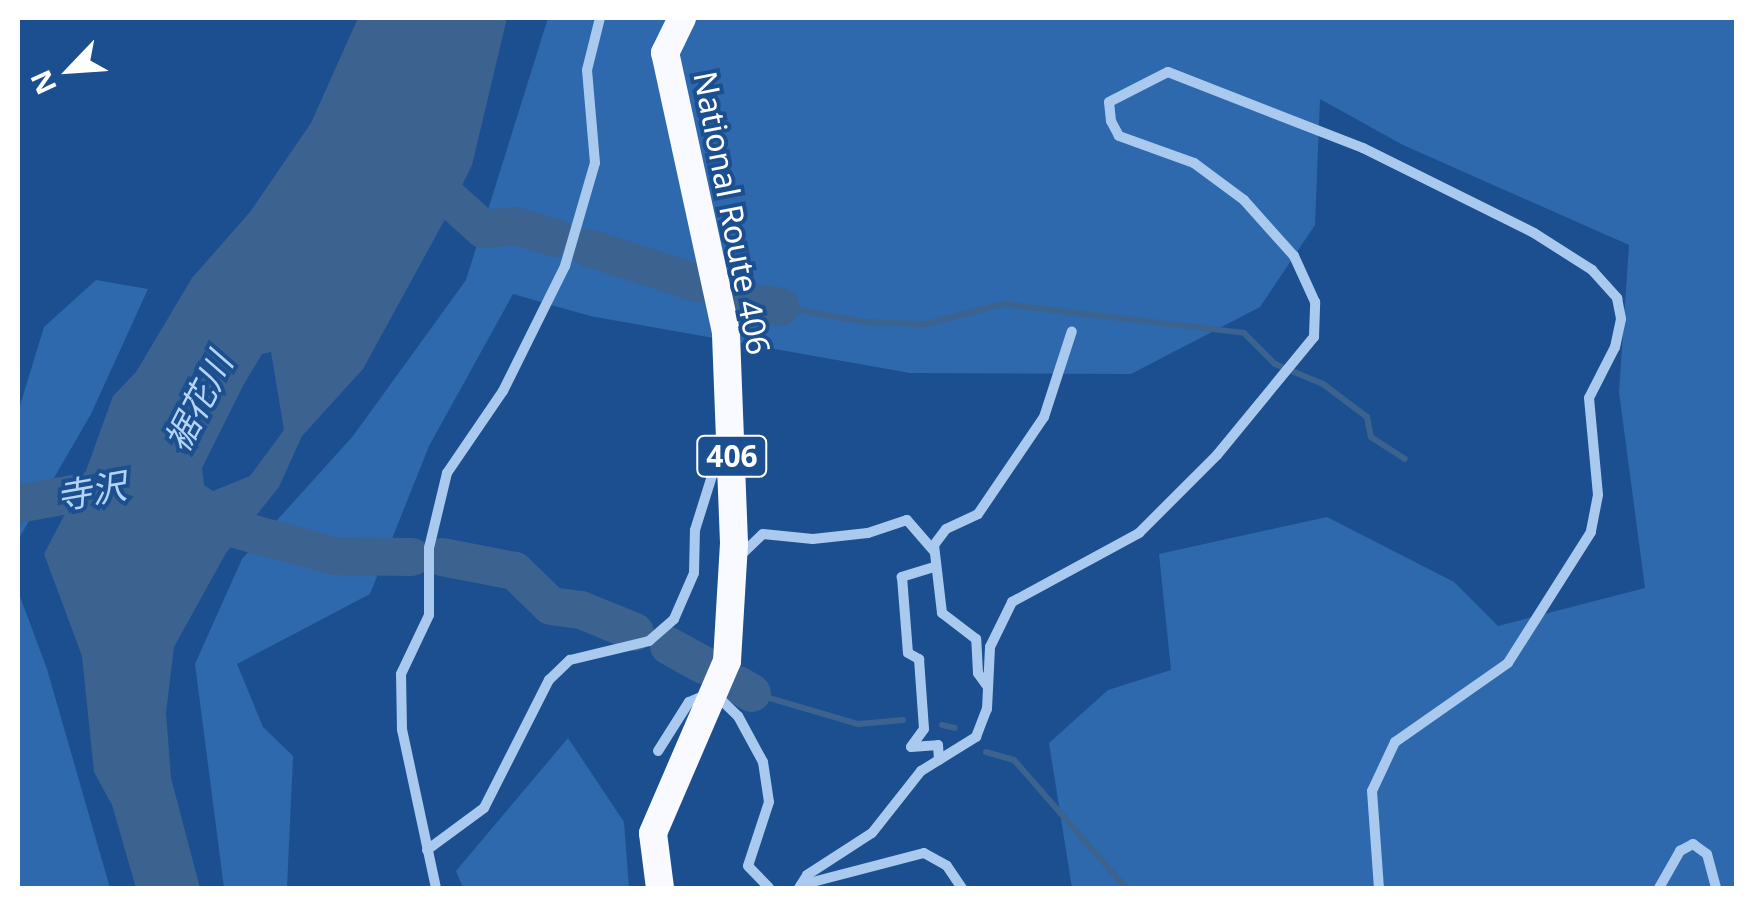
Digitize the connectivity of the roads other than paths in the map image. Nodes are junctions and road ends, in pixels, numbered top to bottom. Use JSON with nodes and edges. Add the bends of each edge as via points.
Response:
{"nodes":[{"id":1,"x":600,"y":18,"type":"edge"},
{"id":2,"x":682,"y":18,"type":"edge"},
{"id":3,"x":1072,"y":331,"type":"dead end"},
{"id":4,"x":732,"y":423,"type":"junction"},
{"id":5,"x":934,"y":552,"type":"junction"},
{"id":6,"x":733,"y":562,"type":"junction"},
{"id":7,"x":934,"y":567,"type":"junction"},
{"id":8,"x":988,"y":688,"type":"junction"},
{"id":9,"x":713,"y":692,"type":"junction"},
{"id":10,"x":658,"y":751,"type":"dead end"},
{"id":11,"x":939,"y":760,"type":"junction"},
{"id":12,"x":427,"y":850,"type":"junction"},
{"id":13,"x":800,"y":887,"type":"edge"},
{"id":14,"x":436,"y":888,"type":"edge"},
{"id":15,"x":660,"y":888,"type":"edge"},
{"id":16,"x":770,"y":888,"type":"edge"},
{"id":17,"x":962,"y":888,"type":"edge"},
{"id":18,"x":1378,"y":888,"type":"edge"},
{"id":19,"x":1659,"y":888,"type":"edge"},
{"id":20,"x":1716,"y":888,"type":"edge"}],
"edges":[{"from":1,"to":12,"type":"street","via":[[587,70],[595,163],[565,266],[503,391],[447,474],[428,548],[429,615],[400,674],[402,730]]},
{"from":2,"to":4,"type":"highway","name":"National Route 406","number":"406","via":[[665,53],[723,314]]},
{"from":3,"to":5,"type":"street","via":[[1044,417],[978,514],[946,528]]},
{"from":4,"to":6,"type":"highway","name":"National Route 406","number":"406"},
{"from":4,"to":12,"type":"street","via":[[708,476],[695,530],[694,573],[674,619],[649,641],[570,660],[549,680],[484,808]]},
{"from":5,"to":6,"type":"street","via":[[907,520],[812,539],[763,534]]},
{"from":5,"to":7,"type":"street"},
{"from":6,"to":9,"type":"highway","name":"National Route 406","number":"406","via":[[727,660]]},
{"from":7,"to":8,"type":"street","via":[[942,613],[976,639],[978,673]]},
{"from":7,"to":11,"type":"street","via":[[902,578],[908,653],[918,658],[922,684],[924,729],[911,747],[938,746]]},
{"from":8,"to":11,"type":"street","via":[[976,737]]},
{"from":8,"to":18,"type":"street","via":[[990,647],[1012,602],[1139,533],[1217,456],[1314,336],[1315,302],[1294,256],[1244,200],[1194,163],[1119,136],[1108,102],[1153,74],[1180,72],[1363,148],[1534,233],[1592,270],[1616,298],[1621,319],[1589,398],[1598,495],[1592,532],[1508,663],[1394,742],[1372,791]]},
{"from":9,"to":10,"type":"street","via":[[689,702]]},
{"from":9,"to":15,"type":"highway","name":"National Route 406","number":"406","via":[[652,833]]},
{"from":9,"to":16,"type":"street","via":[[738,716],[763,762],[769,802],[748,866]]},
{"from":11,"to":13,"type":"street","via":[[921,771],[872,833]]},
{"from":12,"to":14,"type":"street"},
{"from":13,"to":17,"type":"street","via":[[924,853],[947,866]]},
{"from":19,"to":20,"type":"street","via":[[1680,851],[1693,844],[1707,854]]}]}
